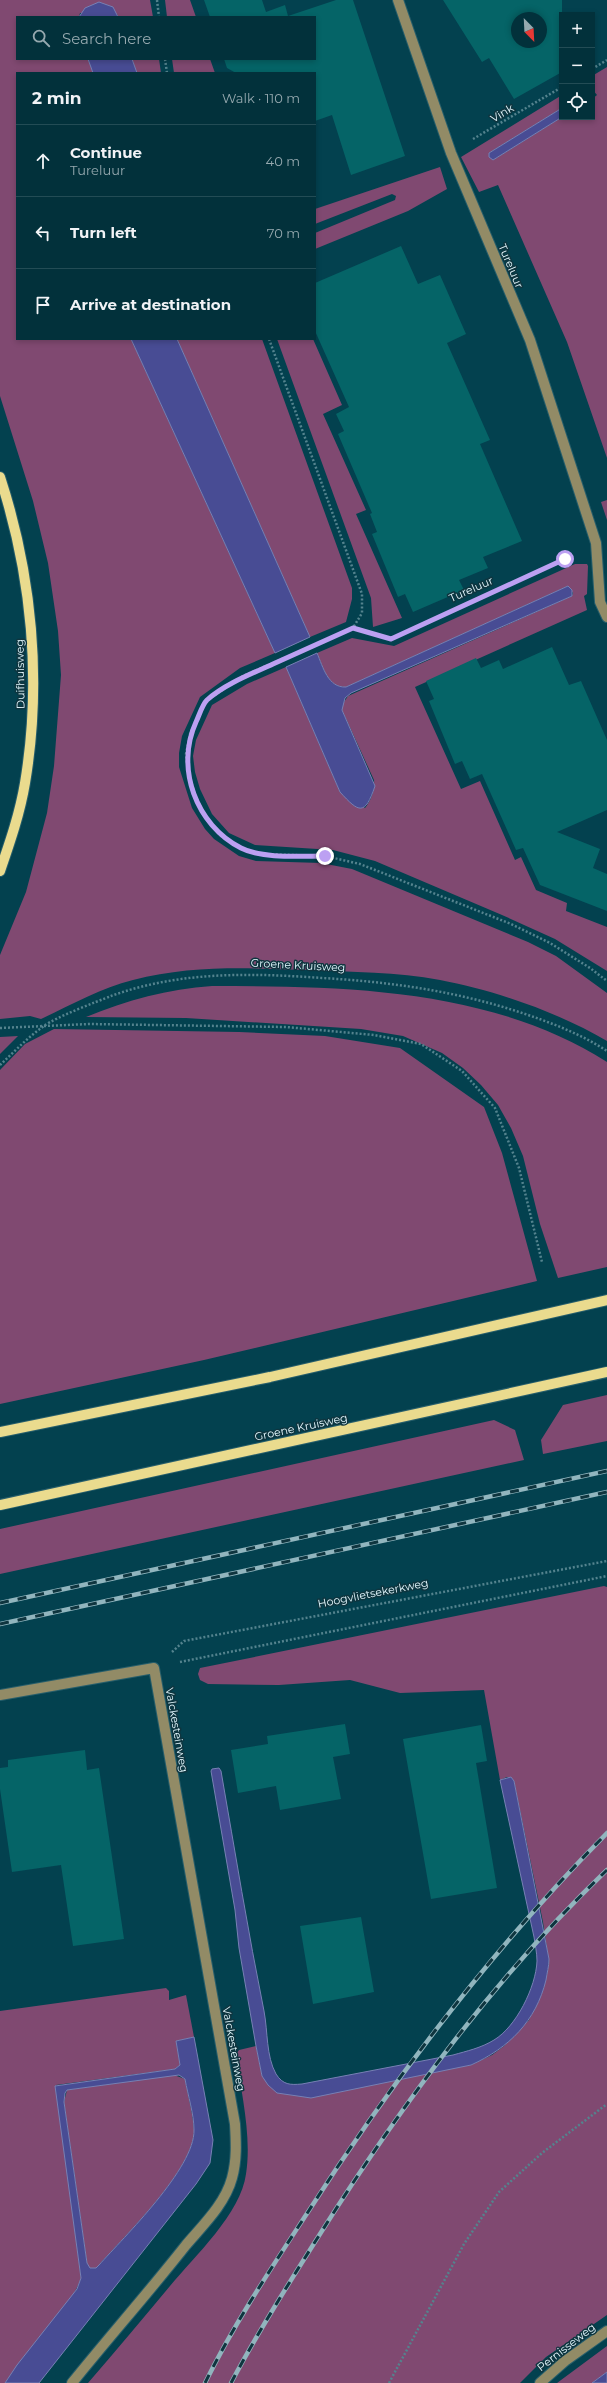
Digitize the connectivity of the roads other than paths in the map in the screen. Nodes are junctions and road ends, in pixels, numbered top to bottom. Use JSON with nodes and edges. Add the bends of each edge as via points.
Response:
{"nodes":[{"id":1,"x":398,"y":0,"type":"edge"},
{"id":2,"x":0,"y":477,"type":"edge"},
{"id":3,"x":607,"y":617,"type":"edge"},
{"id":4,"x":0,"y":871,"type":"edge"},
{"id":5,"x":607,"y":1300,"type":"edge"},
{"id":6,"x":607,"y":1372,"type":"edge"},
{"id":7,"x":0,"y":1432,"type":"edge"},
{"id":8,"x":0,"y":1505,"type":"edge"},
{"id":9,"x":0,"y":1695,"type":"edge"},
{"id":10,"x":607,"y":2330,"type":"edge"},
{"id":11,"x":72,"y":2383,"type":"edge"},
{"id":12,"x":540,"y":2383,"type":"edge"}],
"edges":[{"from":1,"to":3,"type":"street","name":"Tureluur","via":[[451,153],[530,340],[596,543],[600,602]]},
{"from":2,"to":4,"type":"main road","name":"Duifhuisweg","via":[[22,563],[32,625],[33,724],[25,784],[15,828]]},
{"from":5,"to":7,"type":"main road","via":[[270,1377]]},
{"from":6,"to":8,"type":"main road","name":"Groene Kruisweg"},
{"from":9,"to":11,"type":"street","name":"Valckesteinweg","via":[[154,1668],[235,2124],[232,2178],[215,2209]]},
{"from":10,"to":12,"type":"street","name":"Pernisseweg"}]}
